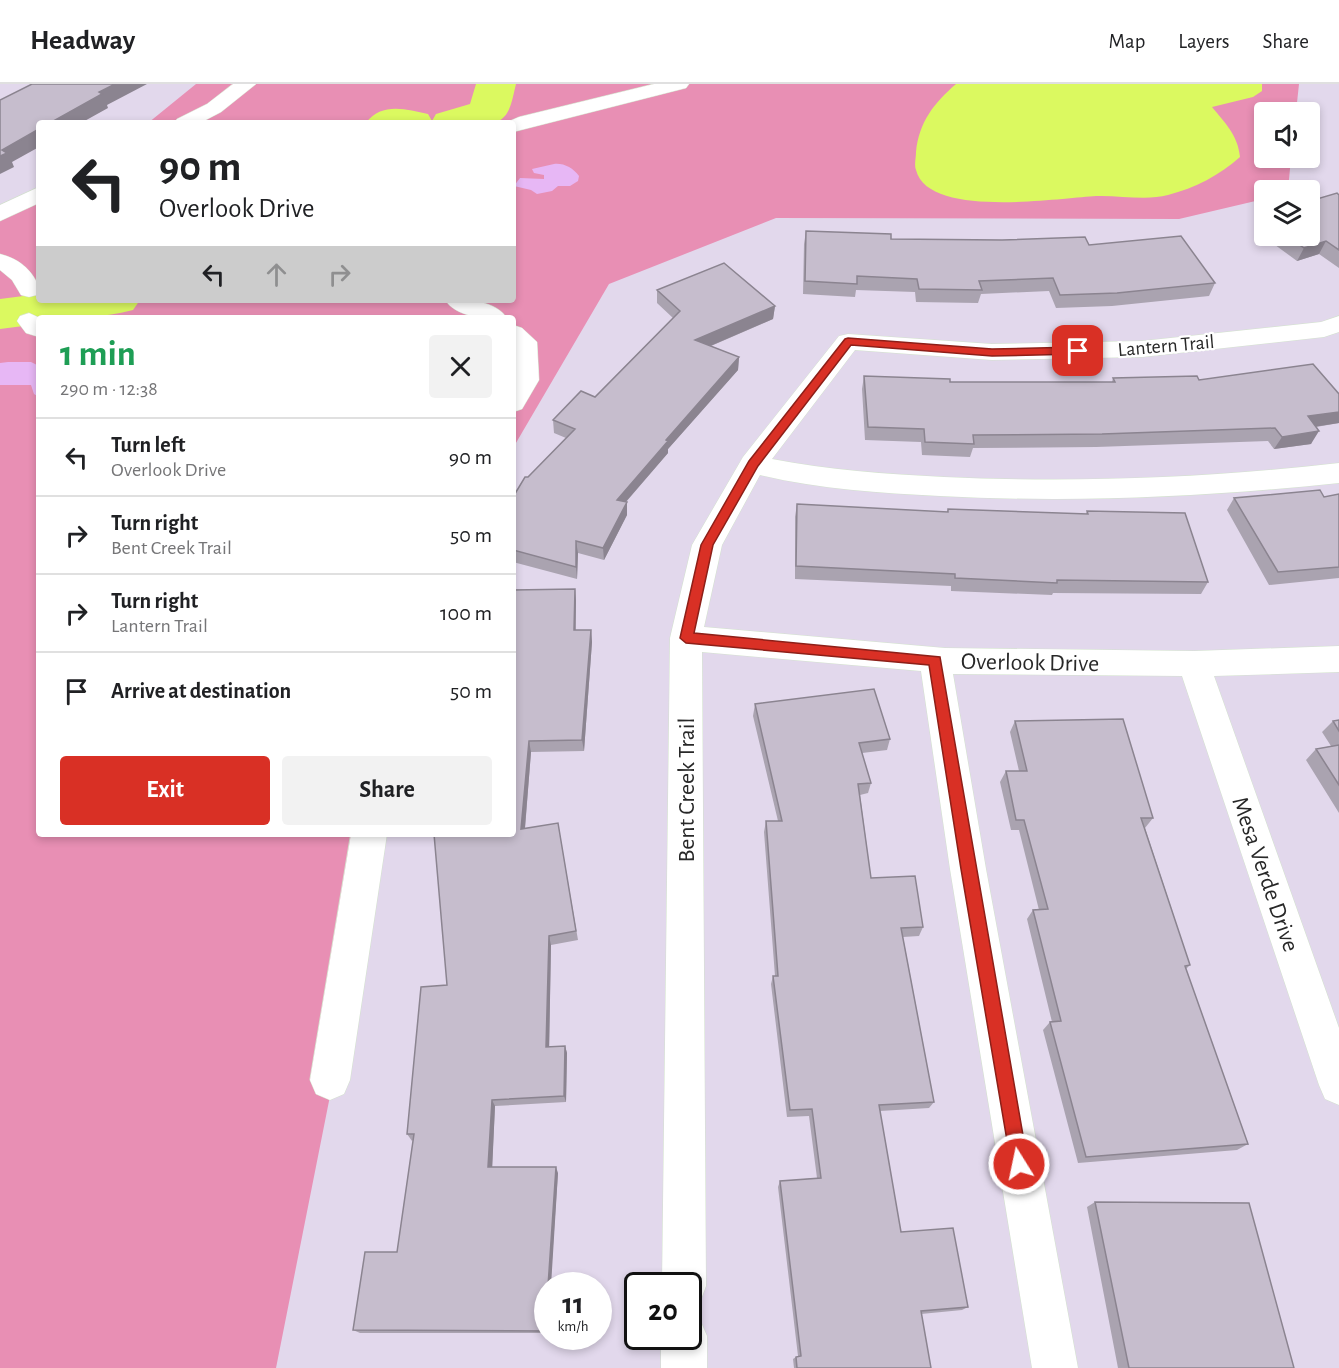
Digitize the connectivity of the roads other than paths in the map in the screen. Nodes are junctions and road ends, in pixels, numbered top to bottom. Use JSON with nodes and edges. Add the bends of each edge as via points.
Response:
{"nodes":[{"id":1,"x":246,"y":84,"type":"edge"},
{"id":2,"x":679,"y":84,"type":"edge"},
{"id":3,"x":190,"y":120,"type":"edge"},
{"id":4,"x":516,"y":125,"type":"edge"},
{"id":5,"x":36,"y":196,"type":"edge"},
{"id":6,"x":0,"y":214,"type":"edge"},
{"id":7,"x":0,"y":261,"type":"edge"},
{"id":8,"x":29,"y":290,"type":"dead end"},
{"id":9,"x":463,"y":303,"type":"edge"},
{"id":10,"x":489,"y":315,"type":"edge"},
{"id":11,"x":1334,"y":332,"type":"edge"},
{"id":12,"x":516,"y":335,"type":"edge"},
{"id":13,"x":848,"y":342,"type":"joint"},
{"id":14,"x":516,"y":398,"type":"edge"},
{"id":15,"x":753,"y":464,"type":"junction"},
{"id":16,"x":1339,"y":473,"type":"edge"},
{"id":17,"x":686,"y":638,"type":"junction"},
{"id":18,"x":1339,"y":659,"type":"edge"},
{"id":19,"x":935,"y":661,"type":"junction"},
{"id":20,"x":1194,"y":664,"type":"junction"},
{"id":21,"x":369,"y":837,"type":"edge"},
{"id":22,"x":330,"y":1080,"type":"dead end"},
{"id":23,"x":1339,"y":1085,"type":"edge"},
{"id":24,"x":684,"y":1272,"type":"edge"},
{"id":25,"x":684,"y":1350,"type":"edge"},
{"id":26,"x":684,"y":1368,"type":"edge"},
{"id":27,"x":1055,"y":1368,"type":"edge"}],
"edges":[{"from":1,"to":3,"type":"street"},
{"from":2,"to":4,"type":"street"},
{"from":5,"to":6,"type":"street"},
{"from":7,"to":8,"type":"street","via":[[24,277]]},
{"from":9,"to":10,"type":"street"},
{"from":11,"to":13,"type":"street","name":"Lantern Trail","via":[[1142,349],[992,352]]},
{"from":12,"to":14,"type":"street","via":[[524,342],[526,380]]},
{"from":13,"to":15,"type":"street","name":"Bent Creek Trail"},
{"from":15,"to":16,"type":"street","via":[[821,478],[972,488],[1254,483]]},
{"from":15,"to":17,"type":"street","name":"Bent Creek Trail","via":[[707,545]]},
{"from":17,"to":19,"type":"street","name":"Overlook Drive"},
{"from":17,"to":24,"type":"street","name":"Bent Creek Trail"},
{"from":18,"to":20,"type":"street","name":"Overlook Drive"},
{"from":19,"to":20,"type":"street","name":"Overlook Drive"},
{"from":19,"to":27,"type":"street"},
{"from":20,"to":23,"type":"street","name":"Mesa Verde Drive"},
{"from":21,"to":22,"type":"street"},
{"from":25,"to":26,"type":"street"}]}
